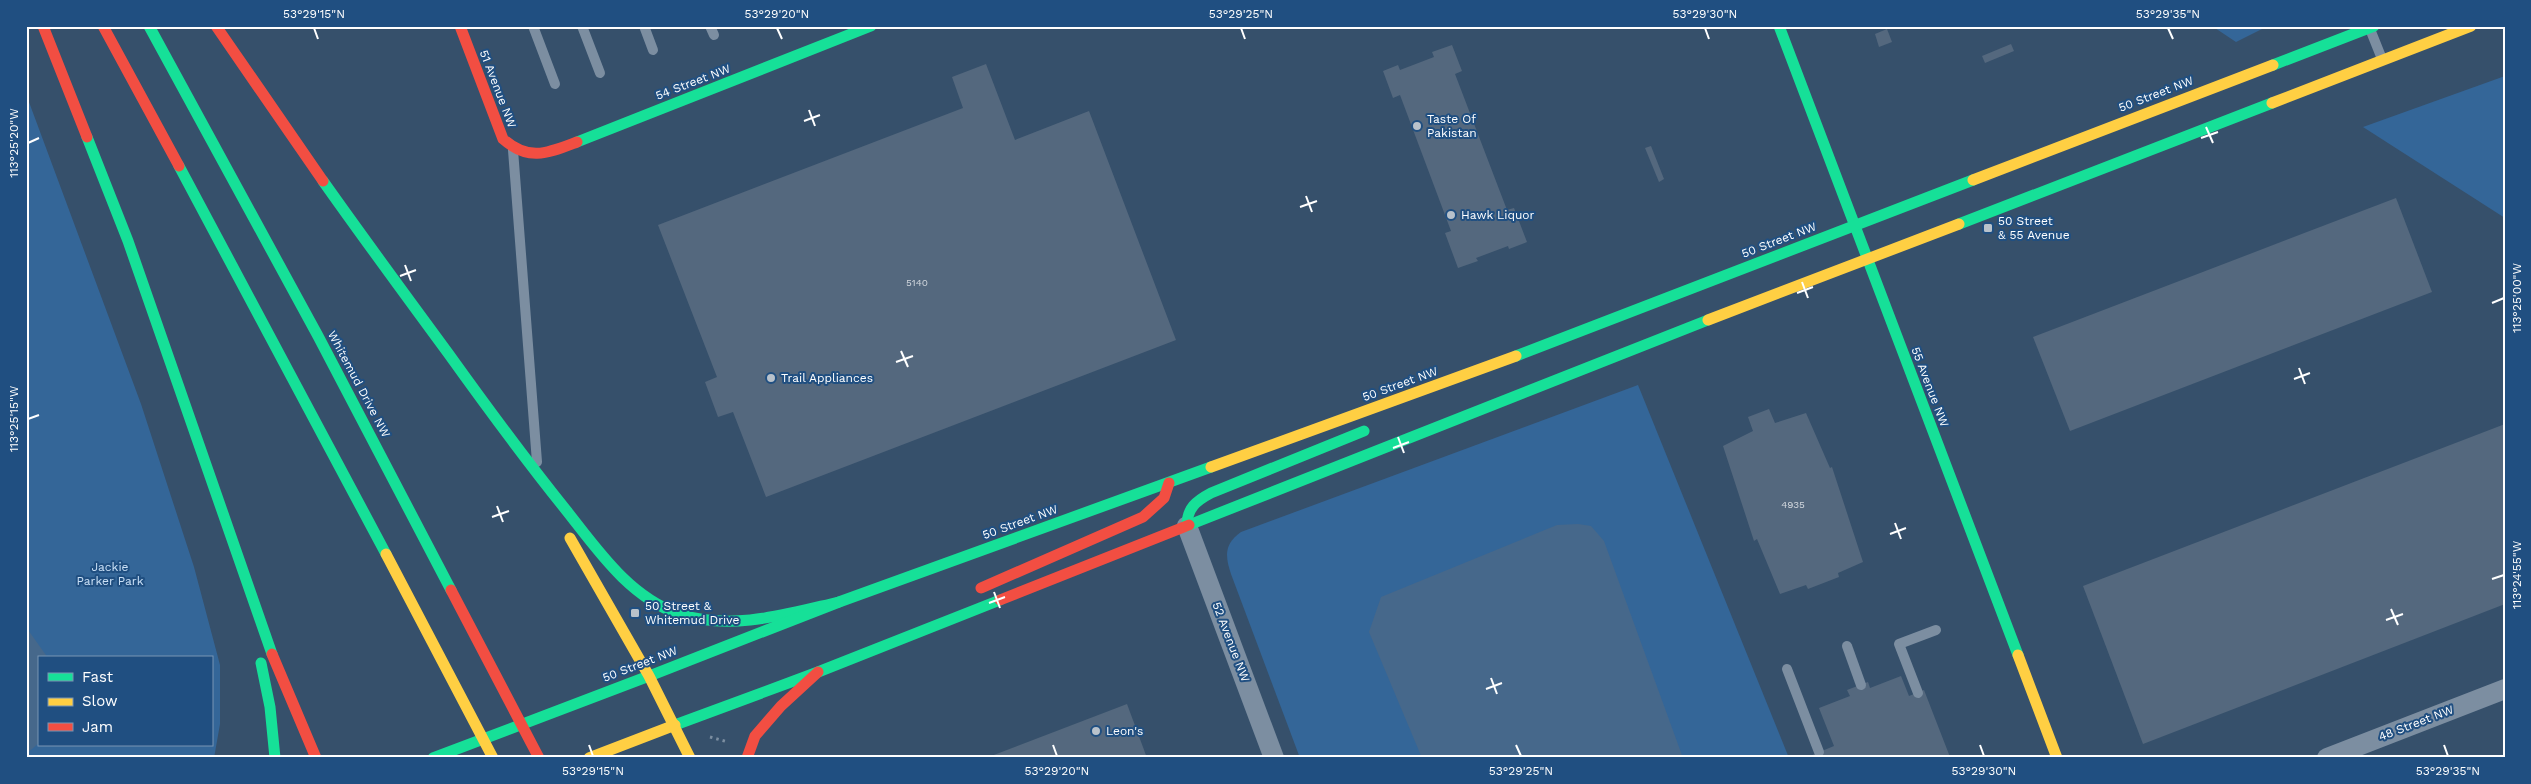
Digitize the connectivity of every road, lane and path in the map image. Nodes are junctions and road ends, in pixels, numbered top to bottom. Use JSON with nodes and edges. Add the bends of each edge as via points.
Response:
{"nodes":[{"id":1,"x":43,"y":26,"type":"edge"},
{"id":2,"x":103,"y":26,"type":"edge"},
{"id":3,"x":149,"y":26,"type":"edge"},
{"id":4,"x":216,"y":26,"type":"edge"},
{"id":5,"x":460,"y":26,"type":"edge"},
{"id":6,"x":533,"y":26,"type":"edge"},
{"id":7,"x":582,"y":26,"type":"edge"},
{"id":8,"x":644,"y":26,"type":"edge"},
{"id":9,"x":871,"y":26,"type":"edge"},
{"id":10,"x":1779,"y":26,"type":"edge"},
{"id":11,"x":2471,"y":26,"type":"edge"},
{"id":12,"x":2372,"y":27,"type":"edge"},
{"id":13,"x":653,"y":50,"type":"dead end"},
{"id":14,"x":2382,"y":61,"type":"junction"},
{"id":15,"x":600,"y":73,"type":"dead end"},
{"id":16,"x":555,"y":84,"type":"dead end"},
{"id":17,"x":518,"y":150,"type":"junction"},
{"id":18,"x":1854,"y":226,"type":"junction"},
{"id":19,"x":1867,"y":261,"type":"junction"},
{"id":20,"x":1485,"y":368,"type":"junction"},
{"id":21,"x":1408,"y":409,"type":"dead end"},
{"id":22,"x":1374,"y":427,"type":"dead end"},
{"id":23,"x":524,"y":459,"type":"junction"},
{"id":24,"x":538,"y":476,"type":"junction"},
{"id":25,"x":1169,"y":483,"type":"junction"},
{"id":26,"x":1187,"y":526,"type":"junction"},
{"id":27,"x":243,"y":574,"type":"junction"},
{"id":28,"x":971,"y":594,"type":"dead end"},
{"id":29,"x":839,"y":602,"type":"junction"},
{"id":30,"x":954,"y":605,"type":"dead end"},
{"id":31,"x":1936,"y":630,"type":"dead end"},
{"id":32,"x":914,"y":633,"type":"junction"},
{"id":33,"x":1847,"y":646,"type":"dead end"},
{"id":34,"x":1787,"y":669,"type":"dead end"},
{"id":35,"x":818,"y":672,"type":"junction"},
{"id":36,"x":649,"y":676,"type":"junction"},
{"id":37,"x":1861,"y":685,"type":"dead end"},
{"id":38,"x":2505,"y":689,"type":"edge"},
{"id":39,"x":1918,"y":692,"type":"dead end"},
{"id":40,"x":675,"y":726,"type":"junction"},
{"id":41,"x":705,"y":736,"type":"dead end"},
{"id":42,"x":731,"y":743,"type":"dead end"},
{"id":43,"x":1819,"y":752,"type":"dead end"},
{"id":44,"x":275,"y":758,"type":"edge"},
{"id":45,"x":316,"y":758,"type":"edge"},
{"id":46,"x":432,"y":758,"type":"edge"},
{"id":47,"x":493,"y":758,"type":"edge"},
{"id":48,"x":539,"y":758,"type":"edge"},
{"id":49,"x":589,"y":758,"type":"edge"},
{"id":50,"x":690,"y":758,"type":"edge"},
{"id":51,"x":747,"y":758,"type":"edge"},
{"id":52,"x":1274,"y":758,"type":"edge"},
{"id":53,"x":2057,"y":758,"type":"edge"},
{"id":54,"x":2327,"y":758,"type":"edge"}],
"edges":[{"from":1,"to":27,"type":"main road","via":[[128,241]]},
{"from":2,"to":47,"type":"main road"},
{"from":3,"to":48,"type":"main road","name":"Whitemud Drive NW","via":[[318,336]]},
{"from":4,"to":23,"type":"main road","via":[[282,127]]},
{"from":5,"to":17,"type":"main road","name":"51 Avenue NW","via":[[498,129],[503,138]]},
{"from":6,"to":16,"type":"lane"},
{"from":7,"to":15,"type":"lane"},
{"from":8,"to":13,"type":"lane"},
{"from":9,"to":17,"type":"main road","name":"54 Street NW","via":[[566,146],[538,155]]},
{"from":10,"to":18,"type":"main road","name":"55 Avenue NW"},
{"from":11,"to":14,"type":"main road"},
{"from":12,"to":14,"type":"lane"},
{"from":12,"to":18,"type":"main road","name":"50 Street NW"},
{"from":14,"to":19,"type":"main road"},
{"from":17,"to":24,"type":"lane"},
{"from":18,"to":19,"type":"main road","name":"55 Avenue NW"},
{"from":18,"to":20,"type":"main road","name":"50 Street NW"},
{"from":19,"to":26,"type":"main road"},
{"from":19,"to":53,"type":"main road","name":"55 Avenue NW"},
{"from":20,"to":21,"type":"main road"},
{"from":20,"to":25,"type":"main road","name":"50 Street NW"},
{"from":22,"to":26,"type":"main road","via":[[1211,492],[1194,503],[1186,514]]},
{"from":23,"to":24,"type":"main road"},
{"from":23,"to":36,"type":"main road"},
{"from":24,"to":29,"type":"main road","via":[[617,574],[644,597],[675,612],[698,620],[755,620]]},
{"from":25,"to":28,"type":"main road","via":[[1164,498],[1143,517]]},
{"from":25,"to":29,"type":"main road","name":"50 Street NW"},
{"from":26,"to":32,"type":"main road"},
{"from":26,"to":52,"type":"street","name":"52 Avenue NW"},
{"from":27,"to":44,"type":"main road","via":[[270,706]]},
{"from":27,"to":45,"type":"main road","via":[[289,698]]},
{"from":29,"to":36,"type":"main road","name":"50 Street NW"},
{"from":30,"to":32,"type":"main road"},
{"from":31,"to":39,"type":"lane","via":[[1899,644]]},
{"from":32,"to":35,"type":"main road"},
{"from":33,"to":37,"type":"lane"},
{"from":34,"to":43,"type":"lane"},
{"from":35,"to":40,"type":"main road"},
{"from":35,"to":51,"type":"main road","via":[[781,706],[755,736]]},
{"from":36,"to":40,"type":"main road"},
{"from":36,"to":46,"type":"main road","name":"50 Street NW"},
{"from":38,"to":54,"type":"street","name":"48 Street NW"},
{"from":40,"to":49,"type":"main road"},
{"from":40,"to":50,"type":"main road"},
{"from":41,"to":42,"type":"path"}]}
